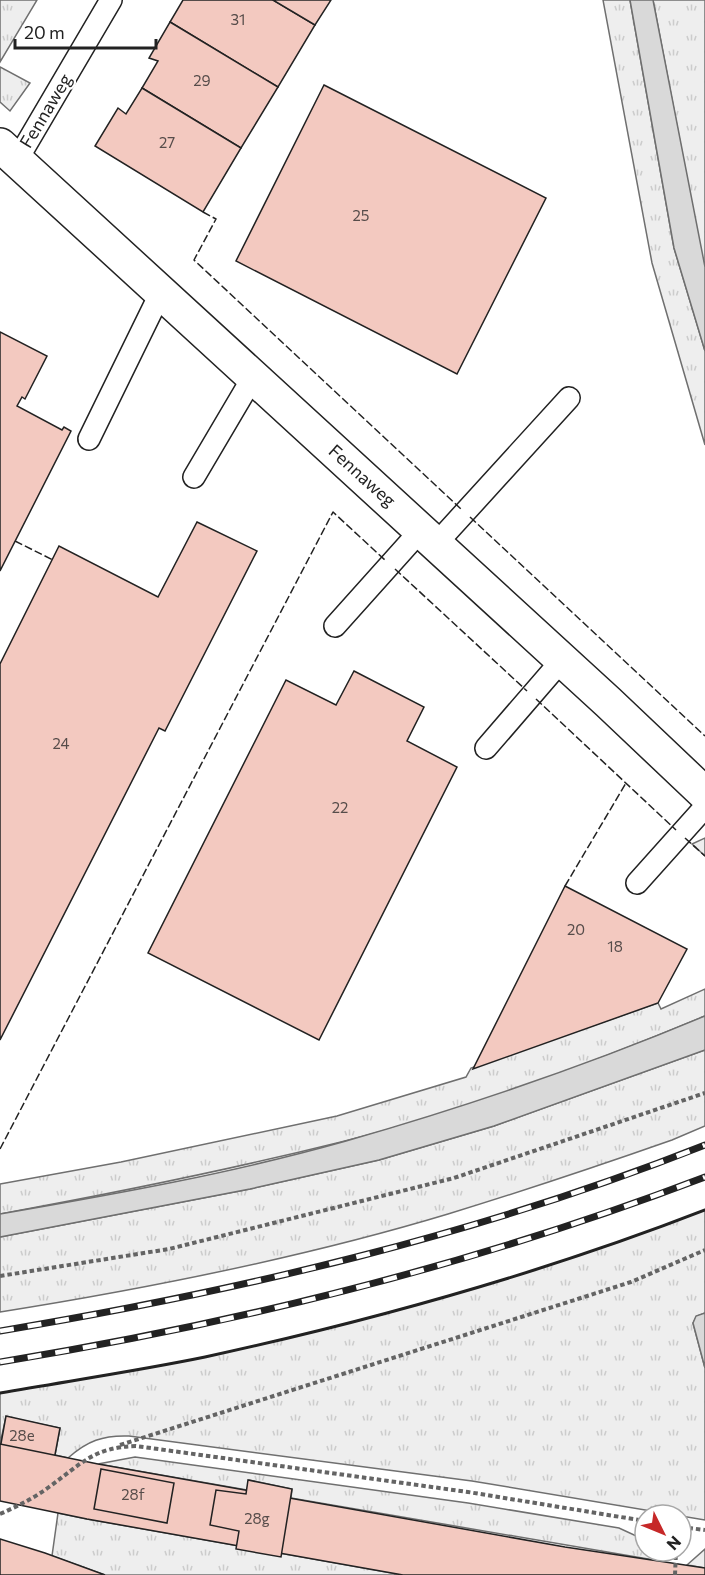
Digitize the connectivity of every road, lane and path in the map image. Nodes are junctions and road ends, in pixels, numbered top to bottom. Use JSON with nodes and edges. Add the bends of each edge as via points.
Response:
{"nodes":[{"id":1,"x":111,"y":0,"type":"edge"},
{"id":2,"x":8,"y":153,"type":"edge"},
{"id":3,"x":161,"y":292,"type":"junction"},
{"id":4,"x":254,"y":377,"type":"junction"},
{"id":5,"x":569,"y":398,"type":"dead end"},
{"id":6,"x":89,"y":439,"type":"dead end"},
{"id":7,"x":194,"y":477,"type":"dead end"},
{"id":8,"x":428,"y":537,"type":"junction"},
{"id":9,"x":335,"y":626,"type":"dead end"},
{"id":10,"x":562,"y":660,"type":"junction"},
{"id":11,"x":486,"y":748,"type":"dead end"},
{"id":12,"x":705,"y":794,"type":"edge"},
{"id":13,"x":705,"y":807,"type":"edge"},
{"id":14,"x":636,"y":883,"type":"dead end"},
{"id":15,"x":705,"y":1093,"type":"edge"},
{"id":16,"x":705,"y":1250,"type":"edge"},
{"id":17,"x":0,"y":1276,"type":"edge"},
{"id":18,"x":114,"y":1446,"type":"junction"},
{"id":19,"x":0,"y":1514,"type":"edge"},
{"id":20,"x":633,"y":1519,"type":"edge"}],
"edges":[{"from":1,"to":2,"type":"lane","name":"Fennaweg"},
{"from":2,"to":3,"type":"street","name":"Fennaweg"},
{"from":3,"to":4,"type":"street","name":"Fennaweg"},
{"from":3,"to":6,"type":"lane"},
{"from":4,"to":7,"type":"lane"},
{"from":4,"to":8,"type":"street","name":"Fennaweg"},
{"from":5,"to":8,"type":"lane"},
{"from":8,"to":9,"type":"lane"},
{"from":8,"to":10,"type":"street","name":"Fennaweg"},
{"from":10,"to":11,"type":"lane"},
{"from":10,"to":12,"type":"street","name":"Fennaweg"},
{"from":13,"to":14,"type":"lane"},
{"from":15,"to":17,"type":"path","via":[[454,1178],[169,1249]]},
{"from":16,"to":18,"type":"path","via":[[631,1282]]},
{"from":18,"to":19,"type":"path","via":[[96,1453],[28,1502]]},
{"from":18,"to":20,"type":"path","via":[[468,1492]]}]}
